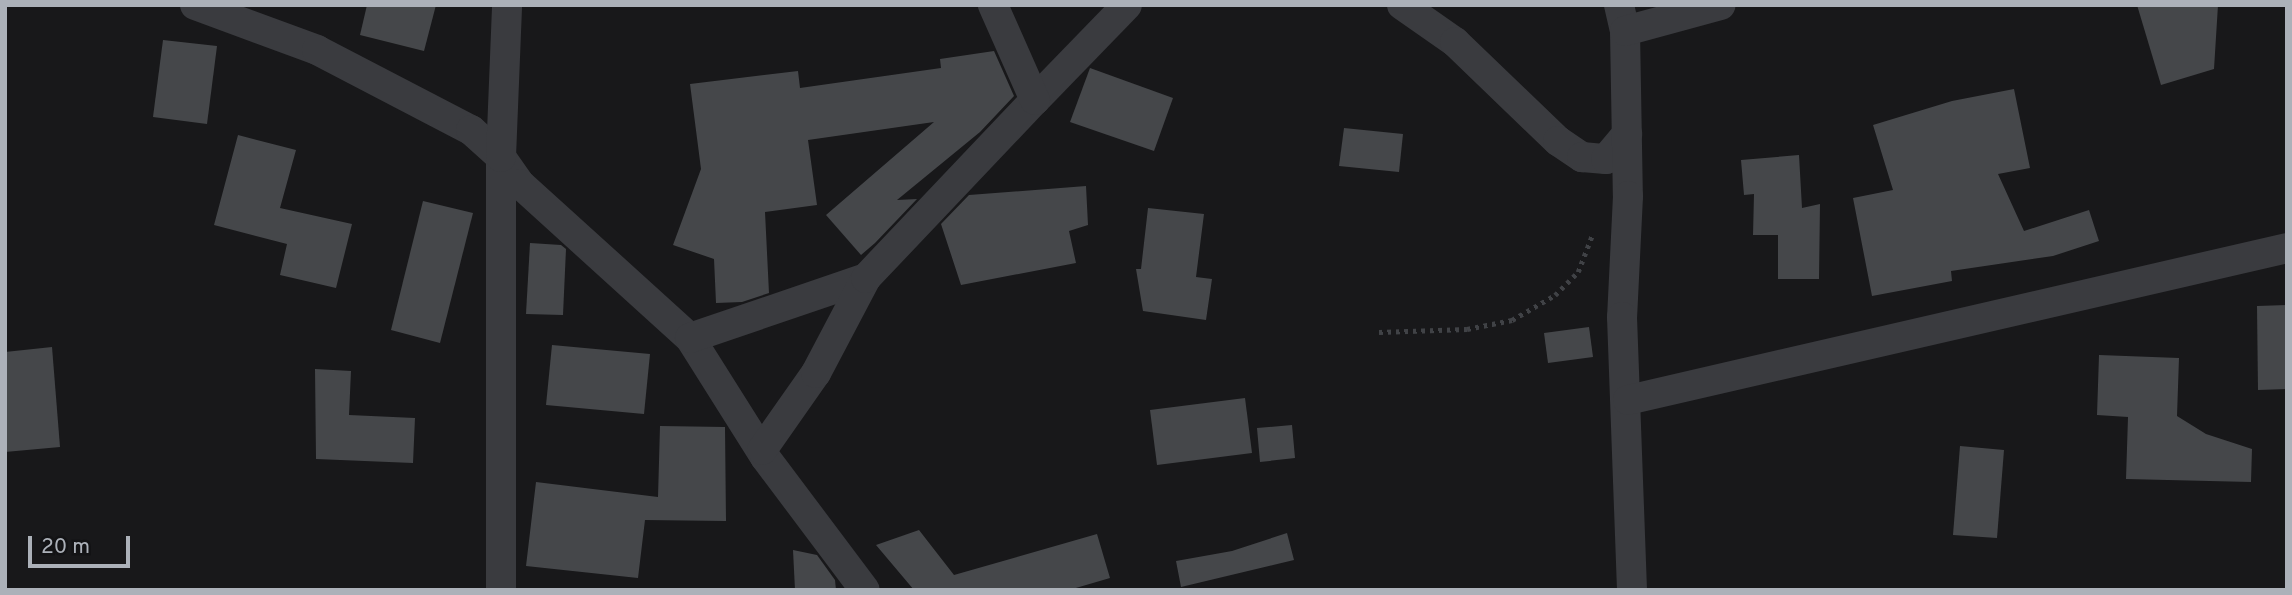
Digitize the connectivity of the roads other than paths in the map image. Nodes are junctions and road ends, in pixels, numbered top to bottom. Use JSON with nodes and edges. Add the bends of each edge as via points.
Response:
{"nodes":[{"id":1,"x":195,"y":5,"type":"edge"},
{"id":2,"x":506,"y":5,"type":"edge"},
{"id":3,"x":993,"y":5,"type":"edge"},
{"id":4,"x":1127,"y":5,"type":"edge"},
{"id":5,"x":1402,"y":5,"type":"edge"},
{"id":6,"x":1721,"y":5,"type":"edge"},
{"id":7,"x":1622,"y":18,"type":"edge"},
{"id":8,"x":1035,"y":100,"type":"junction"},
{"id":9,"x":1627,"y":134,"type":"junction"},
{"id":10,"x":501,"y":157,"type":"junction"},
{"id":11,"x":2287,"y":248,"type":"edge"},
{"id":12,"x":866,"y":278,"type":"junction"},
{"id":13,"x":690,"y":338,"type":"junction"},
{"id":14,"x":1628,"y":400,"type":"junction"},
{"id":15,"x":762,"y":450,"type":"junction"},
{"id":16,"x":502,"y":590,"type":"edge"},
{"id":17,"x":865,"y":590,"type":"edge"},
{"id":18,"x":1632,"y":590,"type":"edge"}],
"edges":[{"from":1,"to":10,"type":"street","via":[[317,50],[471,130]]},
{"from":2,"to":10,"type":"street"},
{"from":3,"to":8,"type":"street"},
{"from":4,"to":8,"type":"street"},
{"from":5,"to":9,"type":"street","via":[[1455,43],[1558,141],[1582,157],[1606,159]]},
{"from":6,"to":7,"type":"street"},
{"from":7,"to":9,"type":"street"},
{"from":8,"to":12,"type":"street"},
{"from":9,"to":14,"type":"street","via":[[1622,317]]},
{"from":10,"to":13,"type":"street","via":[[520,184]]},
{"from":10,"to":16,"type":"street"},
{"from":11,"to":14,"type":"street"},
{"from":12,"to":13,"type":"street"},
{"from":12,"to":15,"type":"street","via":[[816,373]]},
{"from":13,"to":15,"type":"street"},
{"from":14,"to":18,"type":"street"},
{"from":15,"to":17,"type":"street"}]}
